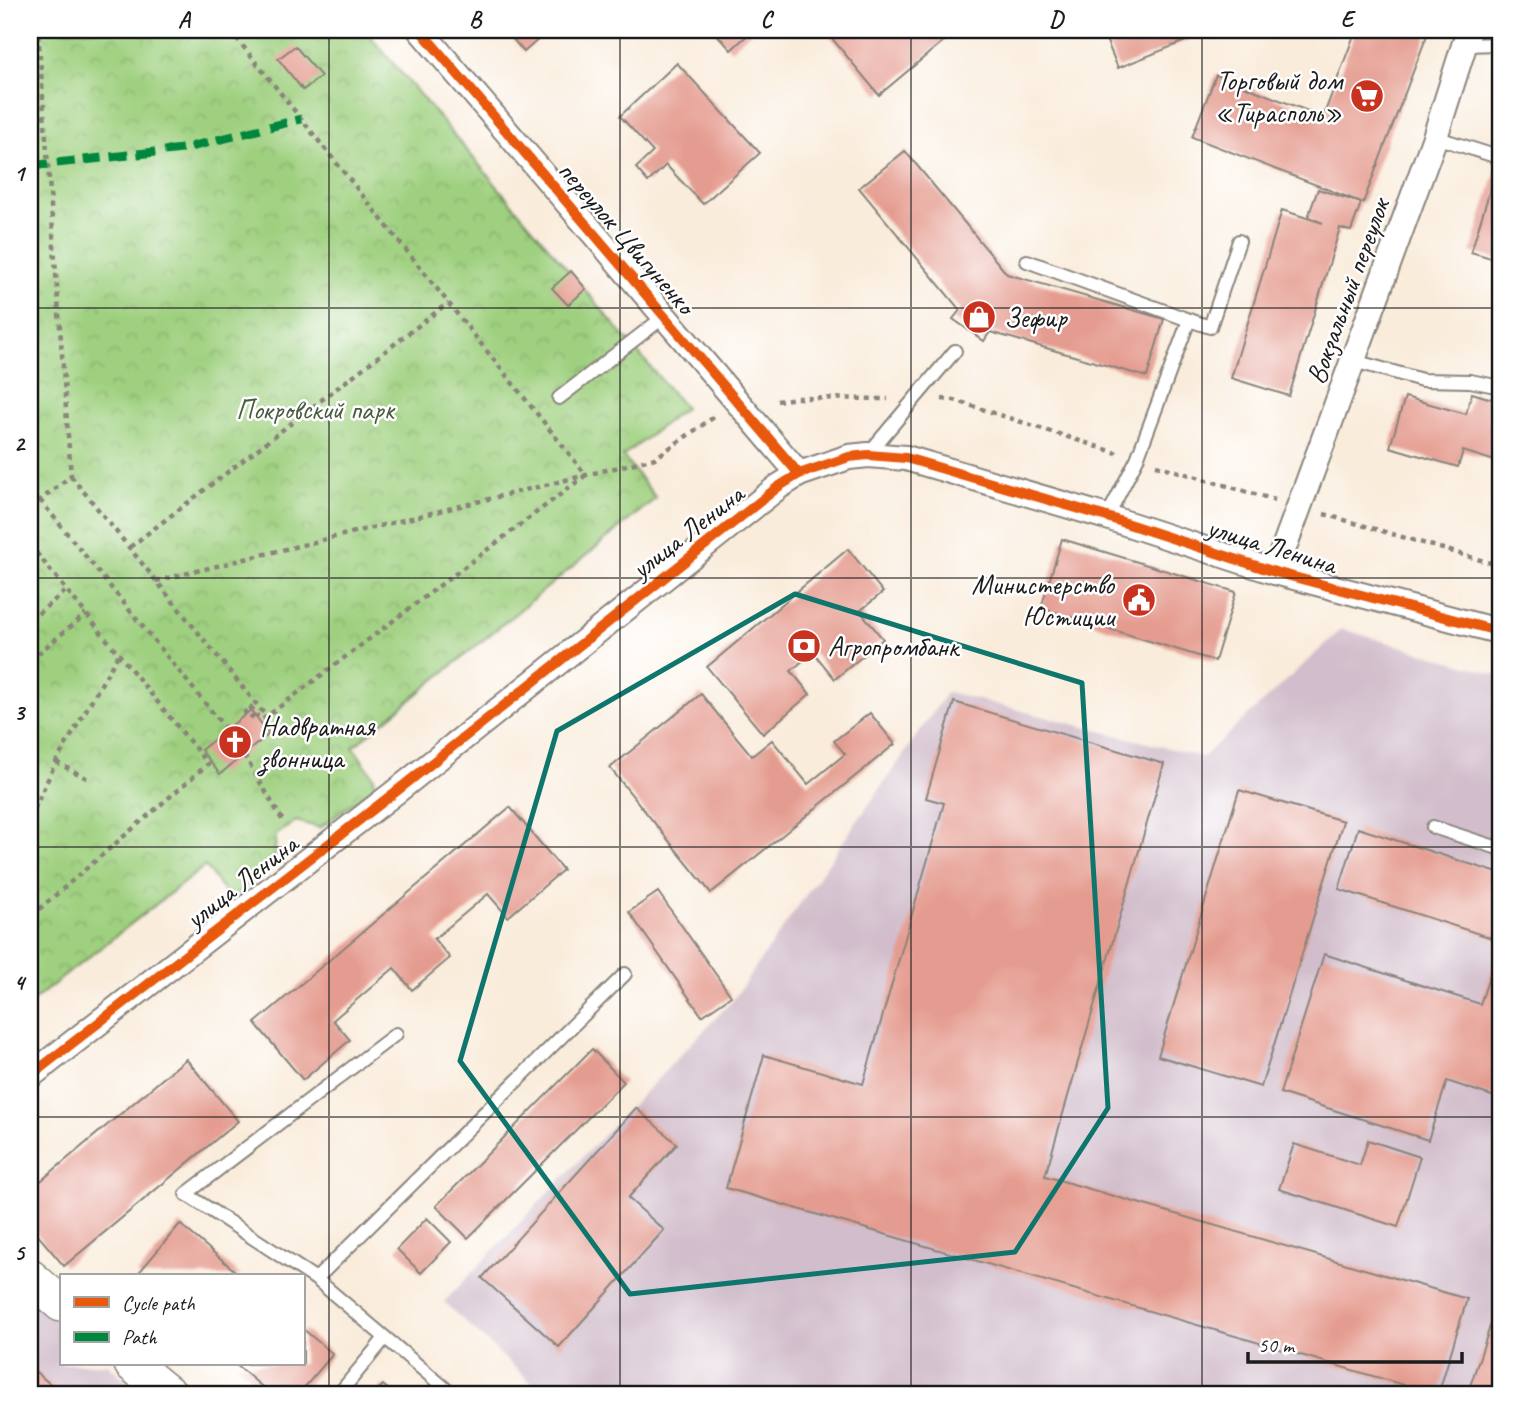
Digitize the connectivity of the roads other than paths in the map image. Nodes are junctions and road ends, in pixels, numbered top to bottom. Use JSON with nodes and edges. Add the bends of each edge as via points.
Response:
{"nodes":[{"id":1,"x":420,"y":30,"type":"edge"},
{"id":2,"x":1466,"y":37,"type":"edge"},
{"id":3,"x":1501,"y":44,"type":"edge"},
{"id":4,"x":1435,"y":137,"type":"junction"},
{"id":5,"x":1501,"y":158,"type":"edge"},
{"id":6,"x":1239,"y":241,"type":"dead end"},
{"id":7,"x":1027,"y":261,"type":"dead end"},
{"id":8,"x":665,"y":316,"type":"junction"},
{"id":9,"x":1189,"y":320,"type":"junction"},
{"id":10,"x":955,"y":351,"type":"dead end"},
{"id":11,"x":1354,"y":361,"type":"junction"},
{"id":12,"x":1501,"y":387,"type":"edge"},
{"id":13,"x":559,"y":398,"type":"dead end"},
{"id":14,"x":868,"y":455,"type":"junction"},
{"id":15,"x":799,"y":474,"type":"junction"},
{"id":16,"x":1108,"y":517,"type":"junction"},
{"id":17,"x":1275,"y":572,"type":"junction"},
{"id":18,"x":1501,"y":632,"type":"edge"},
{"id":19,"x":1433,"y":827,"type":"dead end"},
{"id":20,"x":1501,"y":849,"type":"edge"},
{"id":21,"x":625,"y":974,"type":"dead end"},
{"id":22,"x":396,"y":1034,"type":"dead end"},
{"id":23,"x":30,"y":1076,"type":"edge"},
{"id":24,"x":30,"y":1277,"type":"edge"},
{"id":25,"x":316,"y":1279,"type":"junction"},
{"id":26,"x":60,"y":1303,"type":"edge"},
{"id":27,"x":385,"y":1338,"type":"junction"},
{"id":28,"x":134,"y":1366,"type":"edge"},
{"id":29,"x":170,"y":1395,"type":"edge"},
{"id":30,"x":338,"y":1395,"type":"edge"},
{"id":31,"x":453,"y":1395,"type":"edge"}],
"edges":[{"from":1,"to":8,"type":"street","name":"переулок Цвигуненко"},
{"from":2,"to":3,"type":"lane"},
{"from":2,"to":4,"type":"street","name":"Вокзальный переулок"},
{"from":4,"to":5,"type":"lane"},
{"from":4,"to":11,"type":"street","name":"Вокзальный переулок"},
{"from":6,"to":9,"type":"lane","via":[[1210,327]]},
{"from":7,"to":9,"type":"lane"},
{"from":8,"to":13,"type":"lane"},
{"from":8,"to":15,"type":"street","name":"переулок Цвигуненко"},
{"from":9,"to":16,"type":"lane","via":[[1137,459]]},
{"from":10,"to":14,"type":"lane"},
{"from":11,"to":12,"type":"lane","via":[[1422,380]]},
{"from":11,"to":17,"type":"street","name":"Вокзальный переулок"},
{"from":14,"to":15,"type":"street","name":"улица Ленина"},
{"from":14,"to":16,"type":"street","name":"улица Ленина","via":[[906,458]]},
{"from":15,"to":23,"type":"street","name":"улица Ленина"},
{"from":16,"to":17,"type":"street","name":"улица Ленина"},
{"from":17,"to":18,"type":"street","name":"улица Ленина"},
{"from":19,"to":20,"type":"lane"},
{"from":21,"to":25,"type":"lane"},
{"from":22,"to":25,"type":"lane","via":[[186,1195]]},
{"from":24,"to":26,"type":"street"},
{"from":25,"to":27,"type":"lane"},
{"from":27,"to":30,"type":"lane"},
{"from":27,"to":31,"type":"lane"},
{"from":28,"to":29,"type":"street"}]}
